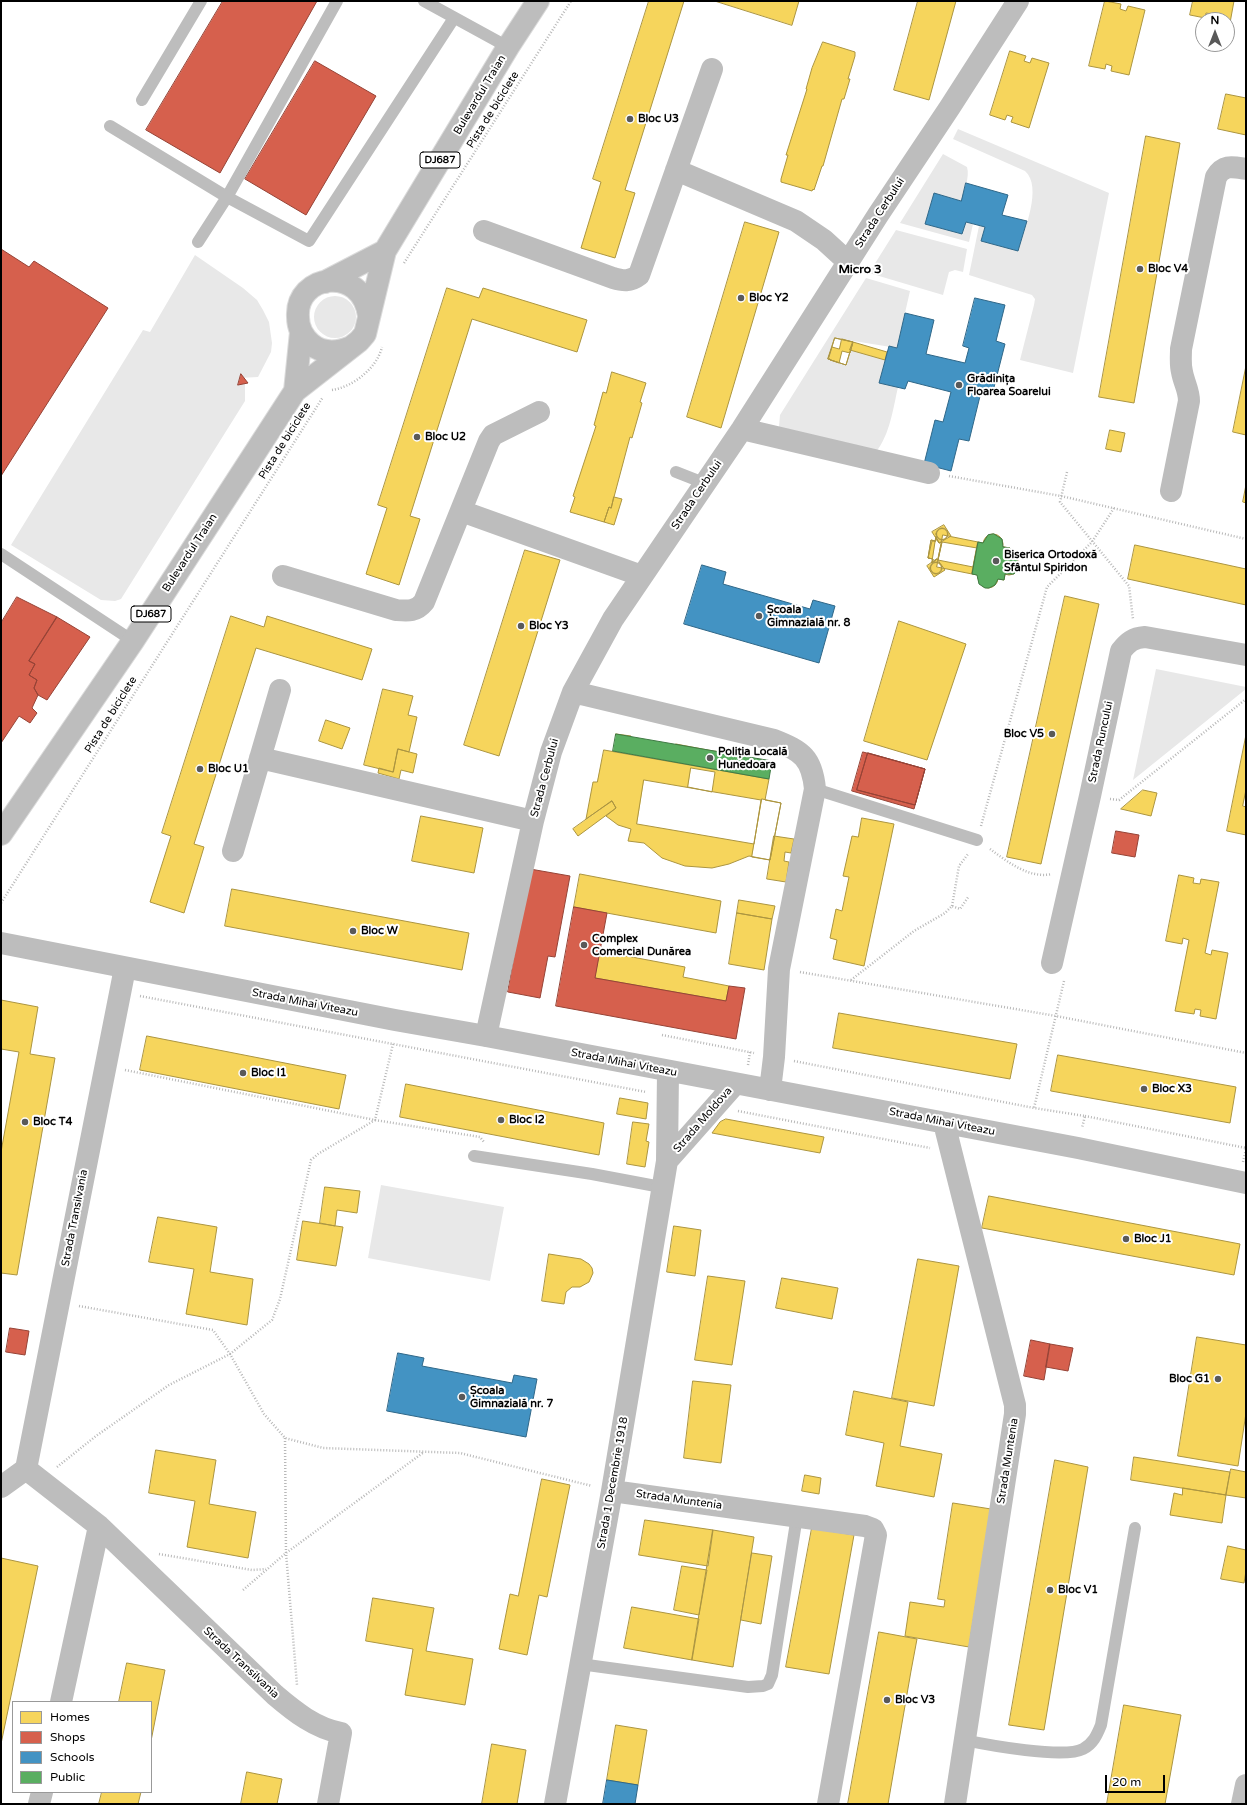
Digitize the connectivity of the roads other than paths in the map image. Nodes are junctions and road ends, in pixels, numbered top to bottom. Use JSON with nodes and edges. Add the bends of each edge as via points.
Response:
{"nodes":[{"id":1,"x":201,"y":1,"type":"edge"},
{"id":2,"x":337,"y":1,"type":"edge"},
{"id":3,"x":424,"y":1,"type":"edge"},
{"id":4,"x":538,"y":1,"type":"edge"},
{"id":5,"x":1018,"y":1,"type":"edge"},
{"id":6,"x":454,"y":18,"type":"junction"},
{"id":7,"x":508,"y":47,"type":"junction"},
{"id":8,"x":712,"y":69,"type":"dead end"},
{"id":9,"x":142,"y":100,"type":"dead end"},
{"id":10,"x":110,"y":126,"type":"dead end"},
{"id":11,"x":676,"y":170,"type":"junction"},
{"id":12,"x":1246,"y":170,"type":"edge"},
{"id":13,"x":227,"y":197,"type":"junction"},
{"id":14,"x":484,"y":231,"type":"dead end"},
{"id":15,"x":198,"y":242,"type":"dead end"},
{"id":16,"x":385,"y":251,"type":"junction"},
{"id":17,"x":848,"y":262,"type":"junction"},
{"id":18,"x":325,"y":282,"type":"junction"},
{"id":19,"x":369,"y":316,"type":"junction"},
{"id":20,"x":301,"y":332,"type":"junction"},
{"id":21,"x":352,"y":346,"type":"junction"},
{"id":22,"x":295,"y":391,"type":"junction"},
{"id":23,"x":539,"y":412,"type":"dead end"},
{"id":24,"x":742,"y":429,"type":"junction"},
{"id":25,"x":676,"y":472,"type":"dead end"},
{"id":26,"x":929,"y":473,"type":"road end"},
{"id":27,"x":704,"y":483,"type":"junction"},
{"id":28,"x":1171,"y":491,"type":"dead end"},
{"id":29,"x":461,"y":511,"type":"junction"},
{"id":30,"x":1,"y":554,"type":"edge"},
{"id":31,"x":283,"y":576,"type":"dead end"},
{"id":32,"x":642,"y":576,"type":"junction"},
{"id":33,"x":133,"y":641,"type":"junction"},
{"id":34,"x":1246,"y":655,"type":"edge"},
{"id":35,"x":280,"y":690,"type":"dead end"},
{"id":36,"x":573,"y":692,"type":"junction"},
{"id":37,"x":260,"y":758,"type":"junction"},
{"id":38,"x":815,"y":789,"type":"junction"},
{"id":39,"x":533,"y":821,"type":"junction"},
{"id":40,"x":1,"y":834,"type":"edge"},
{"id":41,"x":977,"y":840,"type":"road end"},
{"id":42,"x":233,"y":851,"type":"dead end"},
{"id":43,"x":1,"y":943,"type":"edge"},
{"id":44,"x":125,"y":968,"type":"junction"},
{"id":45,"x":1056,"y":971,"type":"road end"},
{"id":46,"x":486,"y":1036,"type":"junction"},
{"id":47,"x":668,"y":1071,"type":"junction"},
{"id":48,"x":735,"y":1084,"type":"junction"},
{"id":49,"x":770,"y":1090,"type":"junction"},
{"id":50,"x":944,"y":1123,"type":"junction"},
{"id":51,"x":480,"y":1157,"type":"road end"},
{"id":52,"x":667,"y":1161,"type":"junction"},
{"id":53,"x":1246,"y":1183,"type":"edge"},
{"id":54,"x":662,"y":1187,"type":"junction"},
{"id":55,"x":33,"y":1475,"type":"junction"},
{"id":56,"x":1,"y":1487,"type":"edge"},
{"id":57,"x":612,"y":1491,"type":"junction"},
{"id":58,"x":797,"y":1516,"type":"junction"},
{"id":59,"x":99,"y":1526,"type":"junction"},
{"id":60,"x":1135,"y":1528,"type":"dead end"},
{"id":61,"x":580,"y":1664,"type":"junction"},
{"id":62,"x":61,"y":1701,"type":"edge"},
{"id":63,"x":964,"y":1740,"type":"junction"},
{"id":64,"x":1246,"y":1785,"type":"edge"},
{"id":65,"x":42,"y":1793,"type":"edge"},
{"id":66,"x":39,"y":1804,"type":"edge"},
{"id":67,"x":328,"y":1804,"type":"edge"},
{"id":68,"x":555,"y":1804,"type":"edge"},
{"id":69,"x":828,"y":1804,"type":"edge"},
{"id":70,"x":955,"y":1804,"type":"edge"},
{"id":71,"x":1242,"y":1804,"type":"edge"}],
"edges":[{"from":1,"to":9,"type":"lane"},
{"from":2,"to":13,"type":"lane"},
{"from":3,"to":6,"type":"lane"},
{"from":4,"to":7,"type":"street","name":"Bulevardul Traian","number":"DJ687"},
{"from":5,"to":17,"type":"street","name":"Strada Cerbului"},
{"from":6,"to":7,"type":"lane"},
{"from":6,"to":13,"type":"lane","via":[[309,241]]},
{"from":7,"to":16,"type":"street","name":"Bulevardul Traian","number":"DJ687"},
{"from":8,"to":11,"type":"street"},
{"from":10,"to":13,"type":"lane"},
{"from":11,"to":14,"type":"street","via":[[639,275],[634,279],[613,278]]},
{"from":11,"to":17,"type":"street","via":[[796,222],[824,240]]},
{"from":12,"to":28,"type":"street","via":[[1226,167],[1220,170],[1216,177],[1181,349],[1181,367],[1189,390],[1189,401]]},
{"from":13,"to":15,"type":"lane"},
{"from":16,"to":18,"type":"street","name":"Bulevardul Traian","number":"DJ687"},
{"from":16,"to":19,"type":"street","name":"Bulevardul Traian","number":"DJ687"},
{"from":17,"to":24,"type":"street","name":"Strada Cerbului"},
{"from":18,"to":19,"type":"street","via":[[336,280],[356,288],[368,306]]},
{"from":18,"to":20,"type":"street","name":"Bulevardul Traian","number":"DJ687","via":[[310,289],[300,303],[298,324]]},
{"from":19,"to":21,"type":"street","name":"Bulevardul Traian","number":"DJ687","via":[[365,334]]},
{"from":20,"to":21,"type":"street","via":[[306,340],[323,350],[338,351]]},
{"from":20,"to":22,"type":"street","name":"Bulevardul Traian","number":"DJ687"},
{"from":21,"to":22,"type":"street","name":"Bulevardul Traian","number":"DJ687"},
{"from":22,"to":33,"type":"street","name":"Bulevardul Traian","number":"DJ687"},
{"from":23,"to":29,"type":"street","via":[[493,435]]},
{"from":24,"to":26,"type":"street"},
{"from":24,"to":27,"type":"street","name":"Strada Cerbului"},
{"from":25,"to":27,"type":"lane"},
{"from":27,"to":32,"type":"street","name":"Strada Cerbului"},
{"from":29,"to":31,"type":"street","via":[[424,602],[414,610],[396,610]]},
{"from":29,"to":32,"type":"street"},
{"from":30,"to":33,"type":"lane"},
{"from":32,"to":36,"type":"street","name":"Strada Cerbului","via":[[613,619]]},
{"from":33,"to":40,"type":"street","name":"Bulevardul Traian","number":"DJ687"},
{"from":34,"to":45,"type":"street","name":"Strada Runcului","via":[[1155,637],[1136,637],[1121,651],[1073,870]]},
{"from":35,"to":37,"type":"street"},
{"from":36,"to":38,"type":"street","via":[[774,740],[789,746],[806,758],[814,774]]},
{"from":36,"to":39,"type":"street","name":"Strada Cerbului","via":[[551,752]]},
{"from":37,"to":39,"type":"street"},
{"from":37,"to":42,"type":"street"},
{"from":38,"to":41,"type":"lane"},
{"from":38,"to":49,"type":"street","via":[[779,969]]},
{"from":39,"to":46,"type":"street","name":"Strada Cerbului"},
{"from":43,"to":44,"type":"street","name":"Strada Mihai Viteazu"},
{"from":44,"to":46,"type":"street","name":"Strada Mihai Viteazu"},
{"from":44,"to":55,"type":"street","name":"Strada Transilvania","via":[[59,1302]]},
{"from":46,"to":47,"type":"street","name":"Strada Mihai Viteazu"},
{"from":47,"to":48,"type":"street","name":"Strada Mihai Viteazu"},
{"from":47,"to":52,"type":"street","name":"Strada Moldova"},
{"from":48,"to":49,"type":"street","name":"Strada Mihai Viteazu"},
{"from":48,"to":52,"type":"street","name":"Strada Moldova"},
{"from":49,"to":50,"type":"street","name":"Strada Mihai Viteazu"},
{"from":50,"to":53,"type":"street","name":"Strada Mihai Viteazu"},
{"from":50,"to":63,"type":"street","name":"Strada Muntenia","via":[[1015,1405]]},
{"from":51,"to":54,"type":"lane"},
{"from":52,"to":54,"type":"street","name":"Strada 1 Decembrie 1918"},
{"from":54,"to":57,"type":"street","name":"Strada 1 Decembrie 1918"},
{"from":55,"to":56,"type":"street"},
{"from":55,"to":59,"type":"street","name":"Strada Transilvania"},
{"from":57,"to":58,"type":"street","name":"Strada Muntenia"},
{"from":57,"to":61,"type":"street","name":"Strada 1 Decembrie 1918"},
{"from":58,"to":61,"type":"lane","via":[[772,1675],[768,1684],[748,1687]]},
{"from":58,"to":69,"type":"street","name":"Strada Muntenia","via":[[865,1526],[876,1535]]},
{"from":59,"to":62,"type":"street"},
{"from":59,"to":67,"type":"street","name":"Strada Transilvania","via":[[230,1654],[294,1712],[320,1727],[341,1733]]},
{"from":60,"to":63,"type":"lane","via":[[1101,1725],[1092,1742],[1082,1750],[1067,1752]]},
{"from":61,"to":68,"type":"street","name":"Strada 1 Decembrie 1918"},
{"from":63,"to":70,"type":"street","name":"Strada Muntenia"},
{"from":64,"to":71,"type":"main road"},
{"from":65,"to":66,"type":"street"}]}
